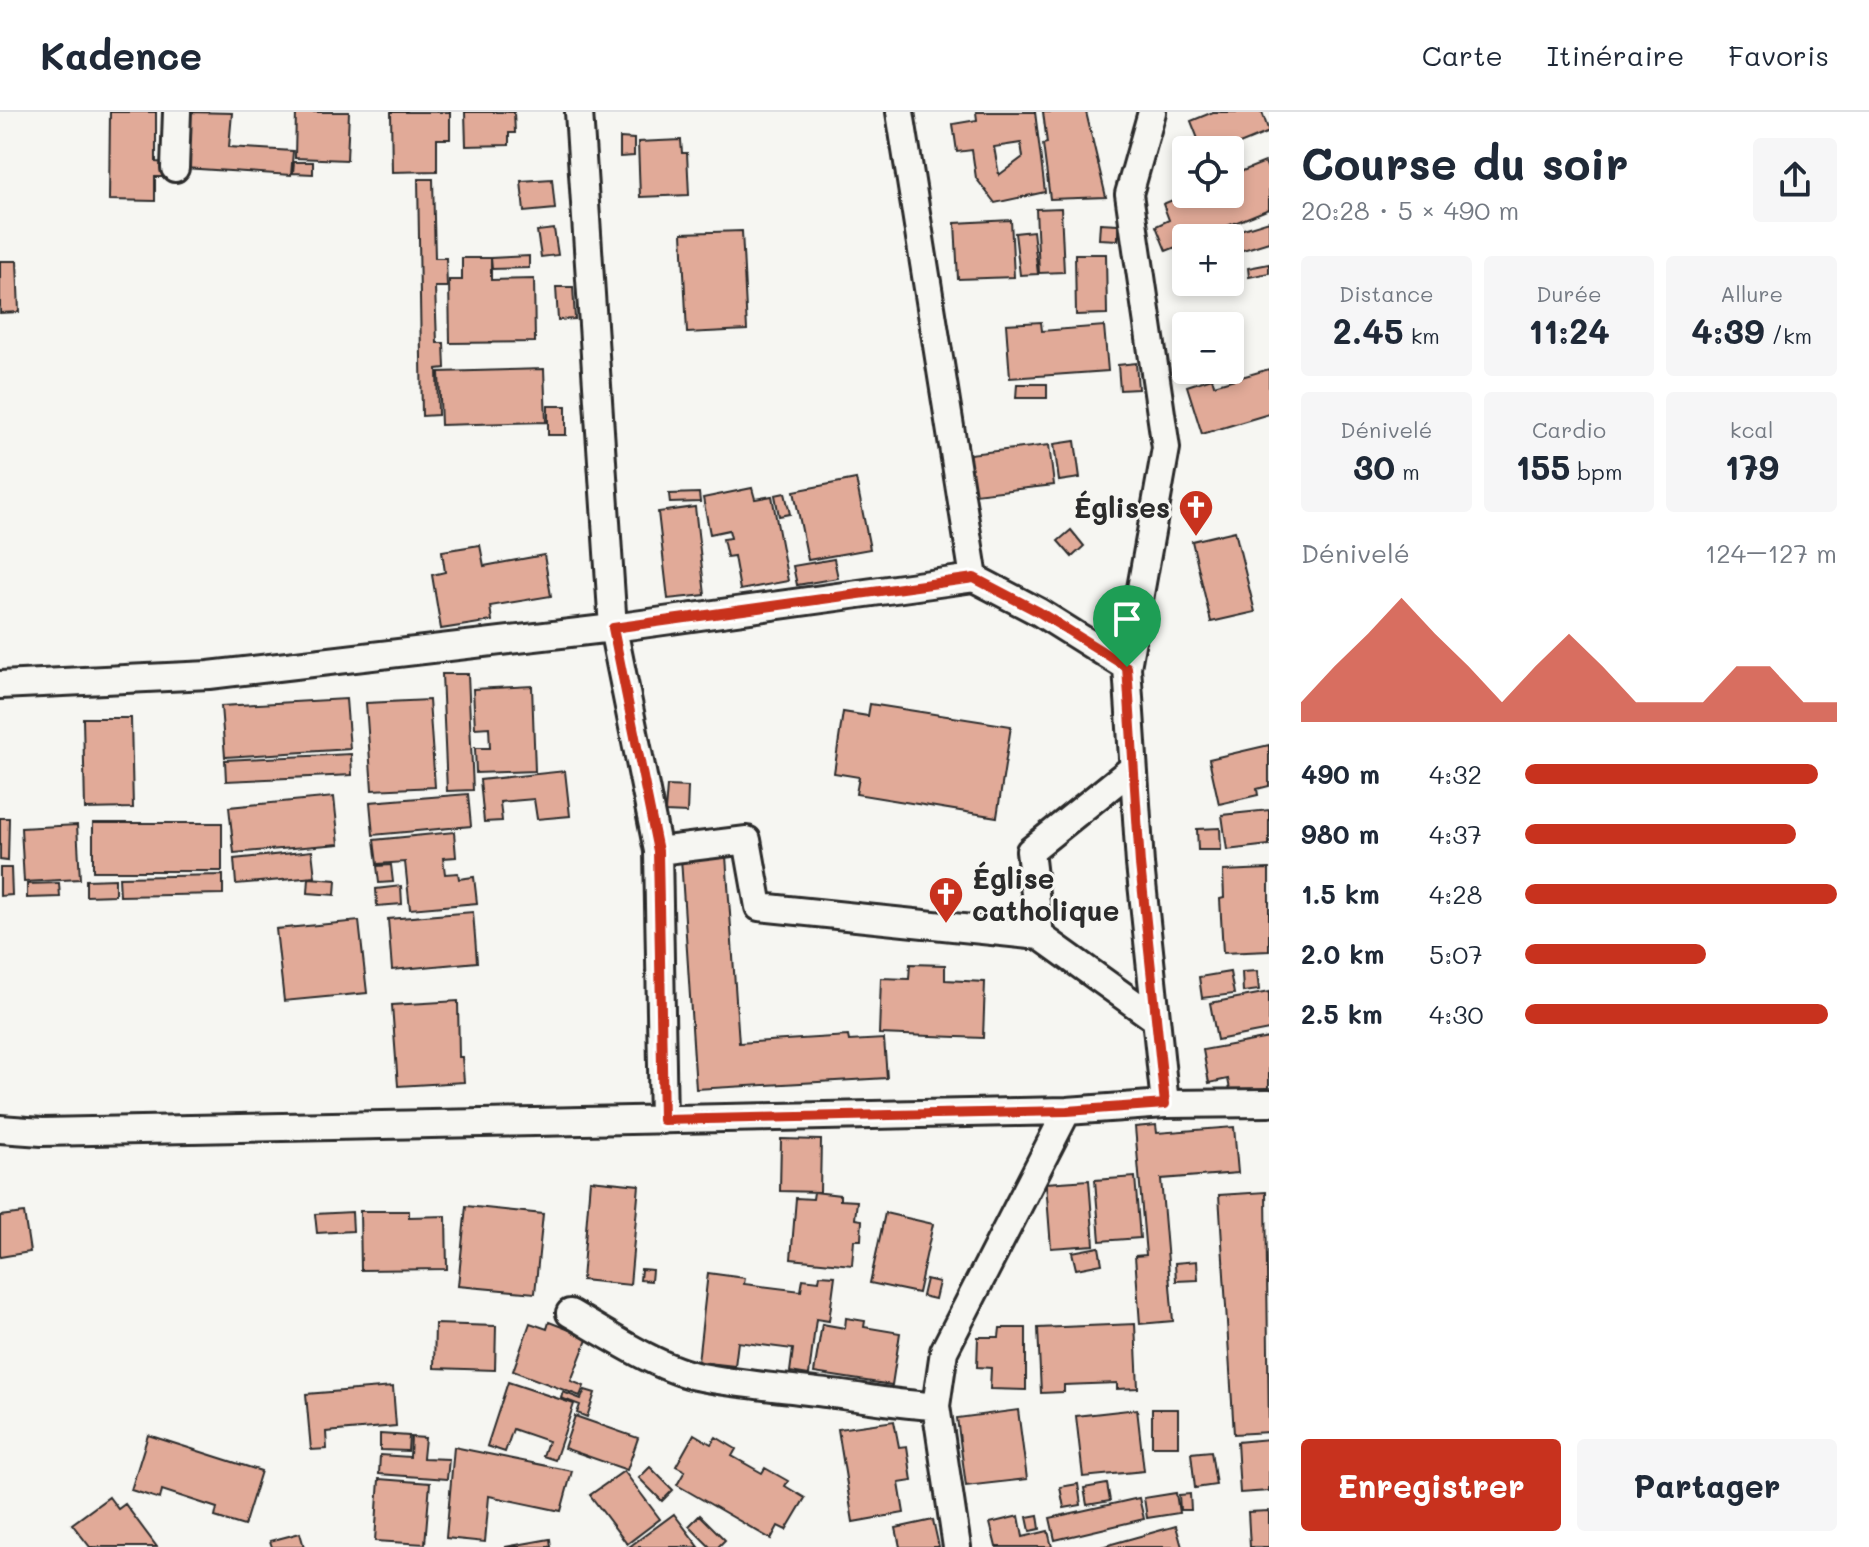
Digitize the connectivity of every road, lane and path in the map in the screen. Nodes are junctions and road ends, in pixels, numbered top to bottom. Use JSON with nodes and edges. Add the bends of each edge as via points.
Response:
{"nodes":[{"id":1,"x":177,"y":112,"type":"edge"},
{"id":2,"x":579,"y":112,"type":"edge"},
{"id":3,"x":900,"y":112,"type":"edge"},
{"id":4,"x":1152,"y":112,"type":"edge"},
{"id":5,"x":175,"y":168,"type":"dead end"},
{"id":6,"x":974,"y":578,"type":"junction"},
{"id":7,"x":613,"y":628,"type":"junction"},
{"id":8,"x":1127,"y":667,"type":"junction"},
{"id":9,"x":0,"y":685,"type":"edge"},
{"id":10,"x":1133,"y":768,"type":"junction"},
{"id":11,"x":658,"y":851,"type":"junction"},
{"id":12,"x":1040,"y":936,"type":"junction"},
{"id":13,"x":1154,"y":1018,"type":"junction"},
{"id":14,"x":1269,"y":1103,"type":"edge"},
{"id":15,"x":1165,"y":1104,"type":"junction"},
{"id":16,"x":1067,"y":1111,"type":"junction"},
{"id":17,"x":663,"y":1120,"type":"junction"},
{"id":18,"x":0,"y":1129,"type":"edge"},
{"id":19,"x":570,"y":1313,"type":"dead end"},
{"id":20,"x":936,"y":1406,"type":"junction"},
{"id":21,"x":957,"y":1547,"type":"edge"}],
"edges":[{"from":1,"to":5,"type":"street"},
{"from":2,"to":7,"type":"street"},
{"from":3,"to":6,"type":"street"},
{"from":4,"to":8,"type":"street","via":[[1129,194],[1166,448]]},
{"from":6,"to":7,"type":"street"},
{"from":6,"to":8,"type":"street"},
{"from":7,"to":9,"type":"street","via":[[209,675]]},
{"from":7,"to":11,"type":"street"},
{"from":8,"to":10,"type":"street"},
{"from":10,"to":12,"type":"street","via":[[1030,851]]},
{"from":10,"to":13,"type":"street"},
{"from":11,"to":12,"type":"street","via":[[747,840],[759,907]]},
{"from":11,"to":17,"type":"street"},
{"from":12,"to":13,"type":"street"},
{"from":13,"to":15,"type":"street"},
{"from":14,"to":15,"type":"street"},
{"from":15,"to":16,"type":"street"},
{"from":16,"to":17,"type":"street"},
{"from":16,"to":20,"type":"street","via":[[944,1351]]},
{"from":17,"to":18,"type":"street"},
{"from":19,"to":20,"type":"street","via":[[633,1349],[699,1377],[724,1378],[746,1387]]},
{"from":20,"to":21,"type":"street"}]}
